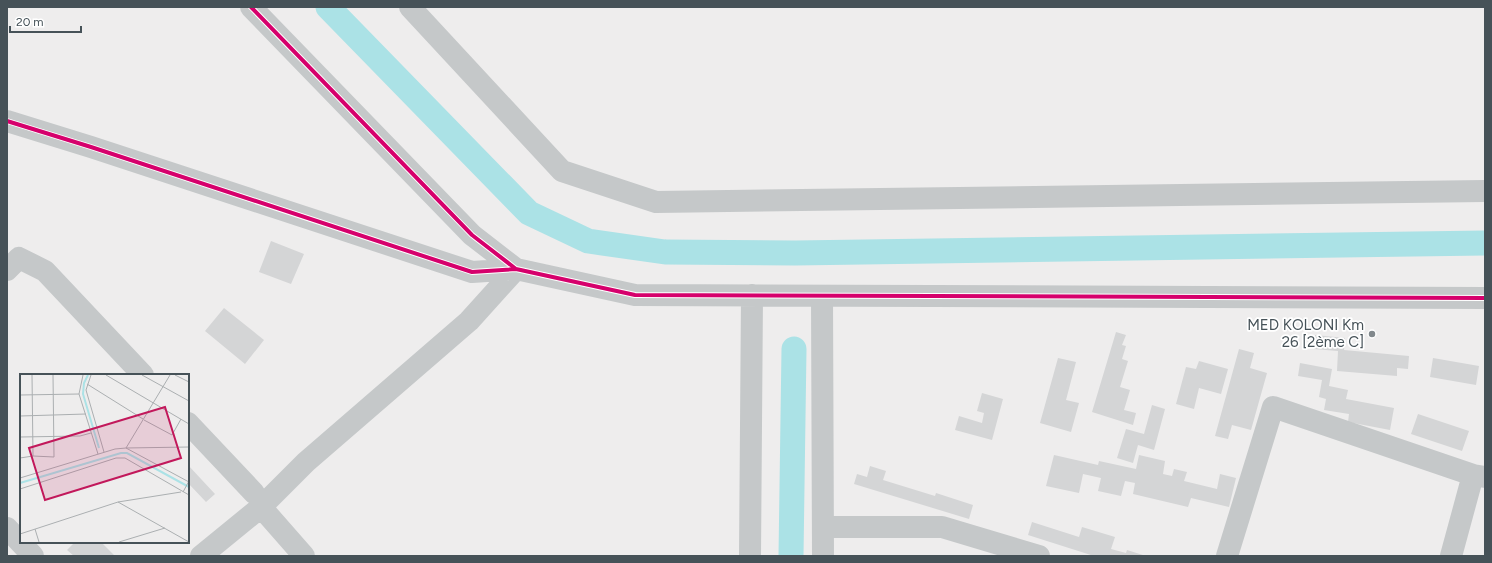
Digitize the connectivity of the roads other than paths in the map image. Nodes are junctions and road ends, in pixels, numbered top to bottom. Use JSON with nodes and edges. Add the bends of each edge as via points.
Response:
{"nodes":[{"id":1,"x":252,"y":7,"type":"edge"},
{"id":2,"x":410,"y":7,"type":"edge"},
{"id":3,"x":7,"y":121,"type":"edge"},
{"id":4,"x":1485,"y":191,"type":"edge"},
{"id":5,"x":516,"y":269,"type":"junction"},
{"id":6,"x":7,"y":270,"type":"edge"},
{"id":7,"x":752,"y":295,"type":"junction"},
{"id":8,"x":822,"y":296,"type":"junction"},
{"id":9,"x":1485,"y":298,"type":"edge"},
{"id":10,"x":142,"y":374,"type":"edge"},
{"id":11,"x":189,"y":424,"type":"edge"},
{"id":12,"x":1479,"y":476,"type":"edge"},
{"id":13,"x":258,"y":500,"type":"junction"},
{"id":14,"x":823,"y":527,"type":"junction"},
{"id":15,"x":7,"y":528,"type":"edge"},
{"id":16,"x":20,"y":542,"type":"edge"},
{"id":17,"x":21,"y":543,"type":"edge"},
{"id":18,"x":33,"y":556,"type":"edge"},
{"id":19,"x":201,"y":556,"type":"edge"},
{"id":20,"x":304,"y":556,"type":"edge"},
{"id":21,"x":750,"y":556,"type":"edge"},
{"id":22,"x":823,"y":556,"type":"edge"},
{"id":23,"x":1039,"y":556,"type":"edge"},
{"id":24,"x":1227,"y":556,"type":"edge"},
{"id":25,"x":1451,"y":556,"type":"edge"}],
"edges":[{"from":1,"to":5,"type":"street","via":[[472,235]]},
{"from":2,"to":4,"type":"street","via":[[562,171],[656,202]]},
{"from":3,"to":5,"type":"street","via":[[472,272]]},
{"from":5,"to":7,"type":"street","via":[[635,295]]},
{"from":5,"to":13,"type":"street","via":[[469,321],[306,462]]},
{"from":6,"to":10,"type":"street","via":[[20,258],[45,271]]},
{"from":7,"to":8,"type":"street"},
{"from":7,"to":21,"type":"street"},
{"from":8,"to":9,"type":"street"},
{"from":8,"to":14,"type":"street"},
{"from":11,"to":13,"type":"street"},
{"from":12,"to":24,"type":"street","via":[[1273,407]]},
{"from":12,"to":25,"type":"street"},
{"from":13,"to":19,"type":"street"},
{"from":13,"to":20,"type":"street"},
{"from":14,"to":22,"type":"street"},
{"from":14,"to":23,"type":"street","via":[[942,527]]},
{"from":15,"to":16,"type":"street"},
{"from":17,"to":18,"type":"street"}]}
